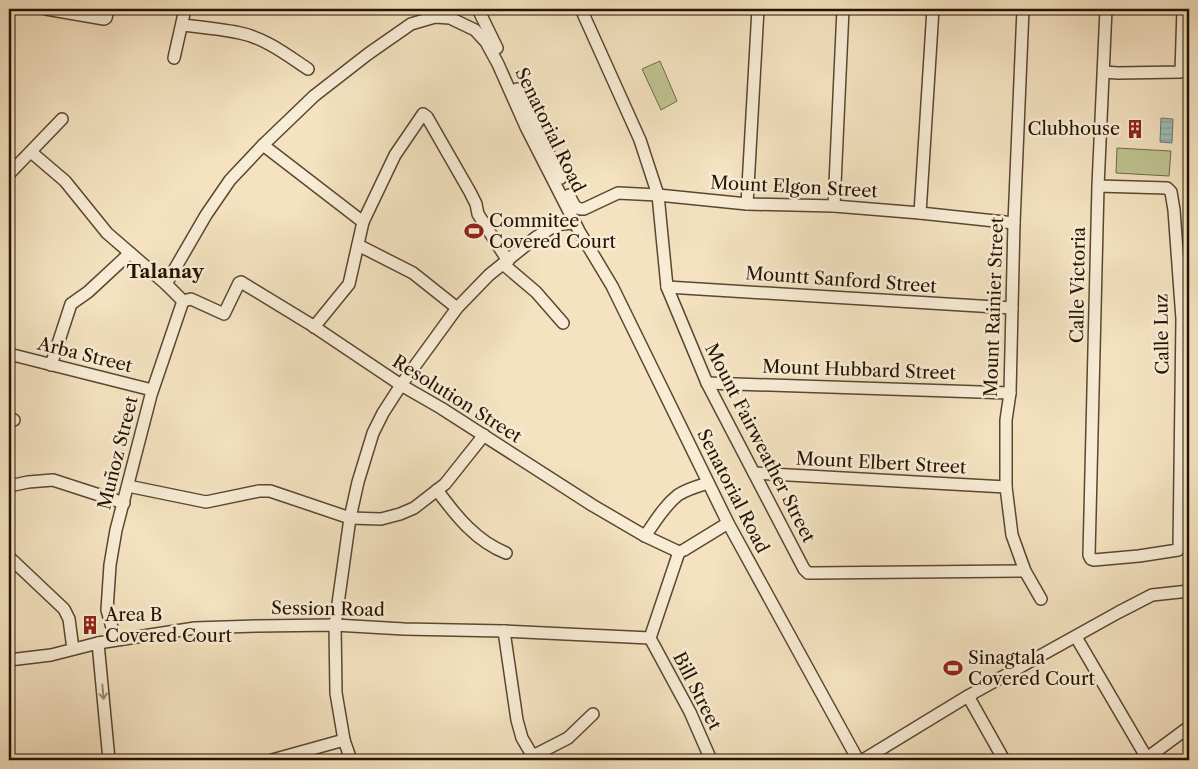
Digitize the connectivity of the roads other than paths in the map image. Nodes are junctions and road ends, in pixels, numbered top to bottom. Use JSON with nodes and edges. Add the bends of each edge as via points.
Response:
{"nodes":[{"id":1,"x":46,"y":9,"type":"edge"},
{"id":2,"x":184,"y":9,"type":"edge"},
{"id":3,"x":478,"y":9,"type":"edge"},
{"id":4,"x":581,"y":9,"type":"edge"},
{"id":5,"x":758,"y":9,"type":"edge"},
{"id":6,"x":843,"y":9,"type":"edge"},
{"id":7,"x":933,"y":9,"type":"edge"},
{"id":8,"x":1023,"y":9,"type":"edge"},
{"id":9,"x":1106,"y":9,"type":"edge"},
{"id":10,"x":1183,"y":9,"type":"edge"},
{"id":11,"x":107,"y":13,"type":"edge"},
{"id":12,"x":182,"y":25,"type":"junction"},
{"id":13,"x":174,"y":58,"type":"dead end"},
{"id":14,"x":308,"y":68,"type":"dead end"},
{"id":15,"x":1104,"y":72,"type":"junction"},
{"id":16,"x":62,"y":119,"type":"dead end"},
{"id":17,"x":262,"y":145,"type":"junction"},
{"id":18,"x":31,"y":152,"type":"junction"},
{"id":19,"x":9,"y":174,"type":"edge"},
{"id":20,"x":1098,"y":186,"type":"junction"},
{"id":21,"x":658,"y":195,"type":"junction"},
{"id":22,"x":747,"y":204,"type":"junction"},
{"id":23,"x":834,"y":206,"type":"junction"},
{"id":24,"x":920,"y":213,"type":"junction"},
{"id":25,"x":363,"y":222,"type":"junction"},
{"id":26,"x":574,"y":223,"type":"junction"},
{"id":27,"x":1014,"y":223,"type":"junction"},
{"id":28,"x":358,"y":245,"type":"junction"},
{"id":29,"x":130,"y":253,"type":"junction"},
{"id":30,"x":505,"y":262,"type":"junction"},
{"id":31,"x":166,"y":284,"type":"junction"},
{"id":32,"x":667,"y":287,"type":"junction"},
{"id":33,"x":183,"y":301,"type":"junction"},
{"id":34,"x":457,"y":308,"type":"junction"},
{"id":35,"x":1012,"y":308,"type":"junction"},
{"id":36,"x":563,"y":323,"type":"dead end"},
{"id":37,"x":314,"y":327,"type":"junction"},
{"id":38,"x":9,"y":354,"type":"edge"},
{"id":39,"x":51,"y":365,"type":"junction"},
{"id":40,"x":707,"y":382,"type":"junction"},
{"id":41,"x":401,"y":385,"type":"junction"},
{"id":42,"x":152,"y":390,"type":"junction"},
{"id":43,"x":1010,"y":393,"type":"junction"},
{"id":44,"x":484,"y":435,"type":"junction"},
{"id":45,"x":754,"y":473,"type":"junction"},
{"id":46,"x":708,"y":483,"type":"junction"},
{"id":47,"x":9,"y":486,"type":"edge"},
{"id":48,"x":128,"y":486,"type":"junction"},
{"id":49,"x":1006,"y":487,"type":"junction"},
{"id":50,"x":437,"y":490,"type":"junction"},
{"id":51,"x":124,"y":503,"type":"junction"},
{"id":52,"x":350,"y":518,"type":"junction"},
{"id":53,"x":728,"y":523,"type":"junction"},
{"id":54,"x":645,"y":536,"type":"junction"},
{"id":55,"x":679,"y":552,"type":"junction"},
{"id":56,"x":506,"y":553,"type":"dead end"},
{"id":57,"x":9,"y":557,"type":"edge"},
{"id":58,"x":1094,"y":560,"type":"joint"},
{"id":59,"x":1025,"y":571,"type":"junction"},
{"id":60,"x":1189,"y":590,"type":"edge"},
{"id":61,"x":1041,"y":600,"type":"dead end"},
{"id":62,"x":335,"y":625,"type":"junction"},
{"id":63,"x":504,"y":631,"type":"junction"},
{"id":64,"x":1076,"y":637,"type":"junction"},
{"id":65,"x":650,"y":638,"type":"junction"},
{"id":66,"x":115,"y":640,"type":"junction"},
{"id":67,"x":98,"y":643,"type":"junction"},
{"id":68,"x":73,"y":649,"type":"junction"},
{"id":69,"x":9,"y":660,"type":"edge"},
{"id":70,"x":968,"y":696,"type":"junction"},
{"id":71,"x":593,"y":714,"type":"dead end"},
{"id":72,"x":1189,"y":727,"type":"edge"},
{"id":73,"x":344,"y":740,"type":"junction"},
{"id":74,"x":534,"y":758,"type":"edge"},
{"id":75,"x":1147,"y":759,"type":"edge"},
{"id":76,"x":109,"y":760,"type":"edge"},
{"id":77,"x":272,"y":760,"type":"edge"},
{"id":78,"x":351,"y":760,"type":"edge"},
{"id":79,"x":711,"y":760,"type":"edge"},
{"id":80,"x":858,"y":760,"type":"edge"},
{"id":81,"x":863,"y":760,"type":"edge"},
{"id":82,"x":1004,"y":760,"type":"edge"}],
"edges":[{"from":1,"to":11,"type":"street","via":[[104,19]]},
{"from":2,"to":12,"type":"street"},
{"from":3,"to":21,"type":"street","name":"Mount Elgon Street","via":[[575,207],[584,210],[618,193]]},
{"from":4,"to":21,"type":"street","name":"Mount Fairweather Street","via":[[640,140]]},
{"from":5,"to":22,"type":"street"},
{"from":6,"to":23,"type":"street"},
{"from":7,"to":24,"type":"street"},
{"from":8,"to":27,"type":"street","name":"Mount Rainier Street"},
{"from":9,"to":15,"type":"street","name":"Calle Victoria"},
{"from":10,"to":15,"type":"street","via":[[1181,72]]},
{"from":12,"to":13,"type":"street"},
{"from":12,"to":14,"type":"street","via":[[253,37]]},
{"from":15,"to":20,"type":"street","name":"Calle Victoria"},
{"from":16,"to":18,"type":"street"},
{"from":17,"to":25,"type":"street"},
{"from":17,"to":26,"type":"street","name":"Senatorial Road","via":[[314,96],[411,24],[450,18],[475,30],[486,42]]},
{"from":17,"to":31,"type":"street","name":"Senatorial Road","via":[[230,180]]},
{"from":18,"to":19,"type":"street"},
{"from":18,"to":29,"type":"street","via":[[65,181],[107,233]]},
{"from":20,"to":58,"type":"street","name":"Calle Victoria","via":[[1089,555]]},
{"from":20,"to":58,"type":"street","name":"Calle Luz","via":[[1167,188],[1171,192],[1182,320],[1179,548]]},
{"from":21,"to":22,"type":"street","name":"Mount Elgon Street"},
{"from":21,"to":32,"type":"street","name":"Mount Fairweather Street"},
{"from":22,"to":23,"type":"street","name":"Mount Elgon Street"},
{"from":23,"to":24,"type":"street","name":"Mount Elgon Street"},
{"from":24,"to":27,"type":"street","name":"Mount Elgon Street"},
{"from":25,"to":28,"type":"street"},
{"from":25,"to":30,"type":"street","via":[[395,155],[424,114],[470,192],[478,214]]},
{"from":26,"to":30,"type":"street","via":[[551,228]]},
{"from":26,"to":46,"type":"street","name":"Senatorial Road","via":[[612,286]]},
{"from":27,"to":35,"type":"street","name":"Mount Rainier Street"},
{"from":28,"to":34,"type":"street","via":[[413,273]]},
{"from":28,"to":37,"type":"street","via":[[349,284]]},
{"from":29,"to":31,"type":"street"},
{"from":29,"to":39,"type":"street","via":[[71,304]]},
{"from":30,"to":34,"type":"street"},
{"from":30,"to":36,"type":"street"},
{"from":31,"to":33,"type":"street"},
{"from":32,"to":35,"type":"street","name":"Mountt Sanford Street"},
{"from":32,"to":40,"type":"street","name":"Mount Fairweather Street"},
{"from":33,"to":37,"type":"street","name":"Resolution Street","via":[[191,299],[224,314],[241,282]]},
{"from":33,"to":42,"type":"street","name":"Muñoz Street"},
{"from":34,"to":41,"type":"street"},
{"from":35,"to":43,"type":"street","name":"Mount Rainier Street"},
{"from":37,"to":41,"type":"street","name":"Resolution Street"},
{"from":38,"to":39,"type":"street","name":"Arba Street"},
{"from":39,"to":42,"type":"street","name":"Arba Street"},
{"from":40,"to":43,"type":"street","name":"Mount Hubbard Street"},
{"from":40,"to":45,"type":"street","name":"Mount Fairweather Street"},
{"from":41,"to":44,"type":"street","name":"Resolution Street"},
{"from":41,"to":52,"type":"street","via":[[373,433]]},
{"from":42,"to":48,"type":"street","name":"Muñoz Street"},
{"from":43,"to":49,"type":"street","name":"Mount Rainier Street","via":[[1006,420]]},
{"from":44,"to":50,"type":"street"},
{"from":44,"to":54,"type":"street","name":"Resolution Street"},
{"from":45,"to":49,"type":"street","name":"Mount Elbert Street"},
{"from":45,"to":59,"type":"street","name":"Mount Fairweather Street","via":[[808,573]]},
{"from":46,"to":53,"type":"street","name":"Senatorial Road"},
{"from":46,"to":54,"type":"street","via":[[678,496]]},
{"from":47,"to":51,"type":"street","via":[[52,480]]},
{"from":48,"to":51,"type":"street","name":"Muñoz Street"},
{"from":48,"to":52,"type":"street","via":[[206,502],[270,491]]},
{"from":49,"to":59,"type":"street","name":"Mount Rainier Street","via":[[1012,535]]},
{"from":50,"to":52,"type":"street","via":[[414,508],[400,514],[381,519]]},
{"from":50,"to":56,"type":"street","via":[[474,533],[494,549]]},
{"from":51,"to":66,"type":"street","name":"Muñoz Street","via":[[110,565],[107,610]]},
{"from":52,"to":62,"type":"street"},
{"from":53,"to":55,"type":"street"},
{"from":53,"to":80,"type":"street","name":"Senatorial Road"},
{"from":54,"to":55,"type":"street","name":"Resolution Street"},
{"from":55,"to":65,"type":"street"},
{"from":57,"to":68,"type":"street","via":[[64,609],[69,619]]},
{"from":59,"to":61,"type":"street","name":"Mount Rainier Street"},
{"from":60,"to":64,"type":"street","via":[[1152,595]]},
{"from":62,"to":63,"type":"street","name":"Session Road"},
{"from":62,"to":66,"type":"street","name":"Session Road","via":[[195,628]]},
{"from":62,"to":73,"type":"street","via":[[336,693]]},
{"from":63,"to":65,"type":"street","name":"Session Road"},
{"from":63,"to":74,"type":"street","via":[[517,720],[522,738]]},
{"from":64,"to":70,"type":"street"},
{"from":64,"to":75,"type":"street"},
{"from":65,"to":79,"type":"street","name":"Bill Street","via":[[690,712]]},
{"from":66,"to":67,"type":"street","name":"Session Road"},
{"from":67,"to":68,"type":"street","name":"Session Road"},
{"from":67,"to":76,"type":"street","one_way":true},
{"from":68,"to":69,"type":"street","name":"Session Road"},
{"from":70,"to":81,"type":"street"},
{"from":70,"to":82,"type":"street"},
{"from":71,"to":74,"type":"street","via":[[568,738]]},
{"from":72,"to":75,"type":"street"},
{"from":73,"to":77,"type":"street"},
{"from":73,"to":78,"type":"street"}]}
